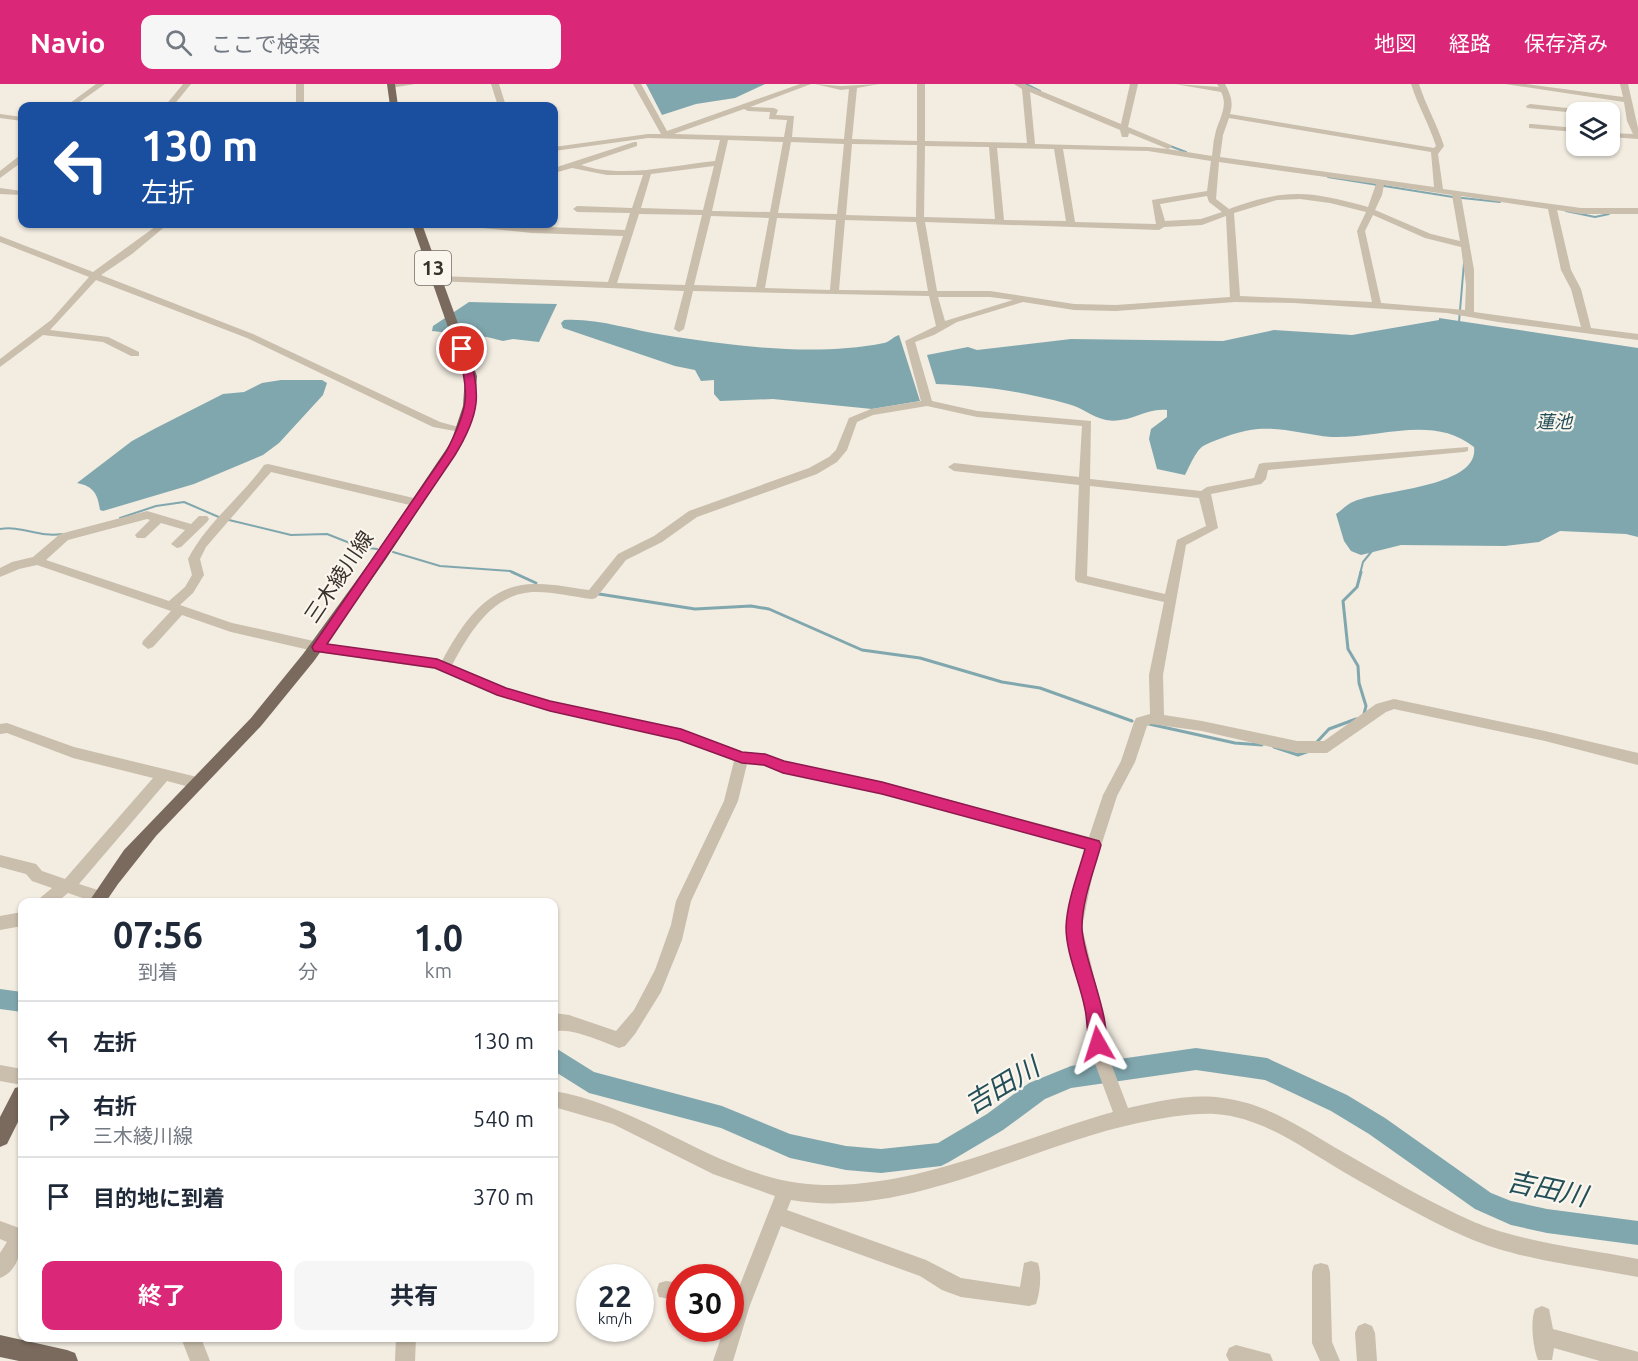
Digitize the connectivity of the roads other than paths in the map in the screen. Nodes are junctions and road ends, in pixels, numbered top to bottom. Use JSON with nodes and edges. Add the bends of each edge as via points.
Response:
{"nodes":[{"id":1,"x":102,"y":84,"type":"edge"},
{"id":2,"x":187,"y":84,"type":"edge"},
{"id":3,"x":300,"y":84,"type":"edge"},
{"id":4,"x":411,"y":84,"type":"edge"},
{"id":5,"x":495,"y":84,"type":"edge"},
{"id":6,"x":637,"y":84,"type":"edge"},
{"id":7,"x":807,"y":84,"type":"edge"},
{"id":8,"x":819,"y":84,"type":"edge"},
{"id":9,"x":875,"y":84,"type":"edge"},
{"id":10,"x":921,"y":84,"type":"edge"},
{"id":11,"x":1134,"y":84,"type":"edge"},
{"id":12,"x":1179,"y":84,"type":"edge"},
{"id":13,"x":1414,"y":84,"type":"edge"},
{"id":14,"x":1514,"y":84,"type":"edge"},
{"id":15,"x":1624,"y":84,"type":"edge"},
{"id":16,"x":391,"y":85,"type":"edge"},
{"id":17,"x":1022,"y":86,"type":"edge"},
{"id":18,"x":853,"y":87,"type":"junction"},
{"id":19,"x":1223,"y":87,"type":"edge"},
{"id":20,"x":1553,"y":91,"type":"junction"},
{"id":21,"x":1627,"y":100,"type":"junction"},
{"id":22,"x":76,"y":102,"type":"edge"},
{"id":23,"x":172,"y":102,"type":"edge"},
{"id":24,"x":300,"y":102,"type":"edge"},
{"id":25,"x":393,"y":102,"type":"edge"},
{"id":26,"x":501,"y":102,"type":"edge"},
{"id":27,"x":1638,"y":102,"type":"edge"},
{"id":28,"x":1530,"y":106,"type":"dead end"},
{"id":29,"x":738,"y":109,"type":"junction"},
{"id":30,"x":1558,"y":109,"type":"junction"},
{"id":31,"x":1566,"y":110,"type":"edge"},
{"id":32,"x":1226,"y":115,"type":"junction"},
{"id":33,"x":0,"y":116,"type":"edge"},
{"id":34,"x":18,"y":118,"type":"edge"},
{"id":35,"x":1532,"y":126,"type":"dead end"},
{"id":36,"x":1124,"y":127,"type":"junction"},
{"id":37,"x":1566,"y":129,"type":"edge"},
{"id":38,"x":661,"y":136,"type":"junction"},
{"id":39,"x":1620,"y":136,"type":"edge"},
{"id":40,"x":1638,"y":137,"type":"edge"},
{"id":41,"x":725,"y":138,"type":"junction"},
{"id":42,"x":788,"y":138,"type":"junction"},
{"id":43,"x":849,"y":140,"type":"junction"},
{"id":44,"x":921,"y":142,"type":"junction"},
{"id":45,"x":993,"y":144,"type":"junction"},
{"id":46,"x":1031,"y":145,"type":"junction"},
{"id":47,"x":1058,"y":146,"type":"junction"},
{"id":48,"x":1128,"y":148,"type":"junction"},
{"id":49,"x":558,"y":149,"type":"edge"},
{"id":50,"x":1437,"y":151,"type":"junction"},
{"id":51,"x":1184,"y":153,"type":"junction"},
{"id":52,"x":1216,"y":158,"type":"junction"},
{"id":53,"x":18,"y":161,"type":"edge"},
{"id":54,"x":719,"y":163,"type":"junction"},
{"id":55,"x":573,"y":165,"type":"junction"},
{"id":56,"x":558,"y":170,"type":"edge"},
{"id":57,"x":648,"y":171,"type":"junction"},
{"id":58,"x":0,"y":175,"type":"edge"},
{"id":59,"x":1380,"y":183,"type":"junction"},
{"id":60,"x":18,"y":185,"type":"edge"},
{"id":61,"x":0,"y":187,"type":"edge"},
{"id":62,"x":0,"y":191,"type":"edge"},
{"id":63,"x":1439,"y":192,"type":"junction"},
{"id":64,"x":18,"y":193,"type":"edge"},
{"id":65,"x":1211,"y":193,"type":"junction"},
{"id":66,"x":1456,"y":194,"type":"junction"},
{"id":67,"x":1552,"y":206,"type":"junction"},
{"id":68,"x":577,"y":209,"type":"dead end"},
{"id":69,"x":636,"y":210,"type":"junction"},
{"id":70,"x":1638,"y":211,"type":"edge"},
{"id":71,"x":1228,"y":212,"type":"junction"},
{"id":72,"x":1371,"y":212,"type":"junction"},
{"id":73,"x":707,"y":213,"type":"junction"},
{"id":74,"x":775,"y":215,"type":"junction"},
{"id":75,"x":842,"y":217,"type":"junction"},
{"id":76,"x":920,"y":220,"type":"junction"},
{"id":77,"x":999,"y":222,"type":"junction"},
{"id":78,"x":1071,"y":224,"type":"junction"},
{"id":79,"x":1161,"y":224,"type":"junction"},
{"id":80,"x":159,"y":228,"type":"edge"},
{"id":81,"x":418,"y":228,"type":"edge"},
{"id":82,"x":507,"y":228,"type":"edge"},
{"id":83,"x":628,"y":232,"type":"junction"},
{"id":84,"x":0,"y":239,"type":"edge"},
{"id":85,"x":1461,"y":245,"type":"junction"},
{"id":86,"x":95,"y":275,"type":"junction"},
{"id":87,"x":437,"y":279,"type":"junction"},
{"id":88,"x":612,"y":285,"type":"junction"},
{"id":89,"x":689,"y":288,"type":"junction"},
{"id":90,"x":760,"y":291,"type":"junction"},
{"id":91,"x":834,"y":293,"type":"junction"},
{"id":92,"x":933,"y":295,"type":"junction"},
{"id":93,"x":1235,"y":299,"type":"junction"},
{"id":94,"x":1028,"y":300,"type":"junction"},
{"id":95,"x":1377,"y":305,"type":"junction"},
{"id":96,"x":1464,"y":312,"type":"junction"},
{"id":97,"x":941,"y":326,"type":"junction"},
{"id":98,"x":679,"y":329,"type":"dead end"},
{"id":99,"x":1587,"y":330,"type":"junction"},
{"id":100,"x":43,"y":332,"type":"junction"},
{"id":101,"x":1638,"y":337,"type":"edge"},
{"id":102,"x":135,"y":354,"type":"dead end"},
{"id":103,"x":0,"y":364,"type":"edge"},
{"id":104,"x":927,"y":403,"type":"junction"},
{"id":105,"x":462,"y":431,"type":"junction"},
{"id":106,"x":1464,"y":449,"type":"dead end"},
{"id":107,"x":954,"y":467,"type":"dead end"},
{"id":108,"x":1084,"y":481,"type":"junction"},
{"id":109,"x":1204,"y":495,"type":"junction"},
{"id":110,"x":418,"y":502,"type":"junction"},
{"id":111,"x":159,"y":518,"type":"junction"},
{"id":112,"x":131,"y":519,"type":"junction"},
{"id":113,"x":203,"y":519,"type":"dead end"},
{"id":114,"x":193,"y":528,"type":"junction"},
{"id":115,"x":141,"y":535,"type":"dead end"},
{"id":116,"x":112,"y":536,"type":"dead end"},
{"id":117,"x":177,"y":544,"type":"dead end"},
{"id":118,"x":37,"y":561,"type":"junction"},
{"id":119,"x":0,"y":573,"type":"edge"},
{"id":120,"x":1170,"y":599,"type":"junction"},
{"id":121,"x":176,"y":608,"type":"junction"},
{"id":122,"x":148,"y":644,"type":"dead end"},
{"id":123,"x":318,"y":647,"type":"junction"},
{"id":124,"x":445,"y":667,"type":"junction"},
{"id":125,"x":1157,"y":720,"type":"junction"},
{"id":126,"x":0,"y":729,"type":"edge"},
{"id":127,"x":742,"y":758,"type":"junction"},
{"id":128,"x":1638,"y":759,"type":"edge"},
{"id":129,"x":164,"y":775,"type":"junction"},
{"id":130,"x":198,"y":783,"type":"junction"},
{"id":131,"x":1094,"y":845,"type":"junction"},
{"id":132,"x":0,"y":861,"type":"edge"},
{"id":133,"x":66,"y":887,"type":"junction"},
{"id":134,"x":52,"y":898,"type":"edge"},
{"id":135,"x":93,"y":898,"type":"edge"},
{"id":136,"x":99,"y":898,"type":"edge"},
{"id":137,"x":18,"y":920,"type":"edge"},
{"id":138,"x":0,"y":923,"type":"edge"},
{"id":139,"x":558,"y":1022,"type":"edge"},
{"id":140,"x":0,"y":1073,"type":"edge"},
{"id":141,"x":18,"y":1076,"type":"edge"},
{"id":142,"x":558,"y":1100,"type":"edge"},
{"id":143,"x":18,"y":1103,"type":"edge"},
{"id":144,"x":1122,"y":1110,"type":"junction"},
{"id":145,"x":0,"y":1137,"type":"edge"},
{"id":146,"x":786,"y":1191,"type":"junction"},
{"id":147,"x":775,"y":1215,"type":"junction"},
{"id":148,"x":0,"y":1230,"type":"edge"},
{"id":149,"x":18,"y":1237,"type":"edge"},
{"id":150,"x":18,"y":1244,"type":"edge"},
{"id":151,"x":1638,"y":1268,"type":"edge"},
{"id":152,"x":0,"y":1269,"type":"edge"},
{"id":153,"x":1031,"y":1270,"type":"dead end"},
{"id":154,"x":1321,"y":1272,"type":"dead end"},
{"id":155,"x":744,"y":1286,"type":"edge"},
{"id":156,"x":1365,"y":1333,"type":"dead end"},
{"id":157,"x":1543,"y":1335,"type":"dead end"},
{"id":158,"x":193,"y":1342,"type":"edge"},
{"id":159,"x":406,"y":1342,"type":"edge"},
{"id":160,"x":727,"y":1342,"type":"edge"},
{"id":161,"x":0,"y":1346,"type":"edge"},
{"id":162,"x":1236,"y":1354,"type":"dead end"},
{"id":163,"x":67,"y":1361,"type":"edge"},
{"id":164,"x":200,"y":1361,"type":"edge"},
{"id":165,"x":405,"y":1361,"type":"edge"},
{"id":166,"x":723,"y":1361,"type":"edge"},
{"id":167,"x":1263,"y":1361,"type":"edge"},
{"id":168,"x":1330,"y":1361,"type":"edge"},
{"id":169,"x":1366,"y":1361,"type":"edge"},
{"id":170,"x":1635,"y":1361,"type":"edge"}],
"edges":[{"from":1,"to":22,"type":"street"},
{"from":2,"to":23,"type":"street"},
{"from":3,"to":24,"type":"street"},
{"from":4,"to":16,"type":"street"},
{"from":5,"to":26,"type":"street"},
{"from":6,"to":38,"type":"street"},
{"from":7,"to":29,"type":"street"},
{"from":8,"to":18,"type":"street"},
{"from":9,"to":18,"type":"street"},
{"from":10,"to":44,"type":"street"},
{"from":11,"to":36,"type":"street"},
{"from":12,"to":19,"type":"street"},
{"from":13,"to":50,"type":"street","via":[[1431,119],[1440,146]]},
{"from":14,"to":20,"type":"street"},
{"from":15,"to":21,"type":"street"},
{"from":16,"to":25,"type":"main road"},
{"from":17,"to":36,"type":"street"},
{"from":17,"to":46,"type":"street"},
{"from":18,"to":43,"type":"street"},
{"from":19,"to":32,"type":"street","via":[[1229,105]]},
{"from":20,"to":21,"type":"street"},
{"from":20,"to":30,"type":"street"},
{"from":21,"to":27,"type":"street"},
{"from":21,"to":40,"type":"street"},
{"from":28,"to":30,"type":"street"},
{"from":29,"to":38,"type":"street"},
{"from":29,"to":42,"type":"street","via":[[774,110],[772,117],[791,118]]},
{"from":30,"to":31,"type":"street"},
{"from":32,"to":50,"type":"street"},
{"from":32,"to":52,"type":"street"},
{"from":33,"to":34,"type":"street"},
{"from":35,"to":37,"type":"street"},
{"from":36,"to":48,"type":"street"},
{"from":36,"to":51,"type":"street"},
{"from":38,"to":41,"type":"street"},
{"from":38,"to":49,"type":"street"},
{"from":38,"to":55,"type":"street"},
{"from":39,"to":40,"type":"street"},
{"from":41,"to":42,"type":"street"},
{"from":41,"to":54,"type":"street"},
{"from":42,"to":43,"type":"street"},
{"from":42,"to":74,"type":"street"},
{"from":43,"to":44,"type":"street"},
{"from":43,"to":75,"type":"street"},
{"from":44,"to":45,"type":"street"},
{"from":44,"to":76,"type":"street"},
{"from":45,"to":46,"type":"street"},
{"from":45,"to":77,"type":"street"},
{"from":46,"to":47,"type":"street"},
{"from":47,"to":48,"type":"street"},
{"from":47,"to":78,"type":"street"},
{"from":48,"to":51,"type":"street"},
{"from":50,"to":63,"type":"street","via":[[1434,154]]},
{"from":51,"to":52,"type":"street"},
{"from":52,"to":59,"type":"street"},
{"from":52,"to":65,"type":"street"},
{"from":53,"to":58,"type":"street"},
{"from":54,"to":57,"type":"street"},
{"from":54,"to":73,"type":"street"},
{"from":55,"to":56,"type":"street"},
{"from":55,"to":57,"type":"street","via":[[591,170]]},
{"from":57,"to":69,"type":"street"},
{"from":59,"to":63,"type":"street"},
{"from":59,"to":72,"type":"street"},
{"from":60,"to":61,"type":"street"},
{"from":62,"to":64,"type":"street"},
{"from":63,"to":66,"type":"street"},
{"from":65,"to":71,"type":"street","via":[[1212,200]]},
{"from":65,"to":79,"type":"street","via":[[1155,202]]},
{"from":66,"to":67,"type":"street"},
{"from":66,"to":85,"type":"street"},
{"from":67,"to":70,"type":"street","via":[[1592,212]]},
{"from":67,"to":99,"type":"street","via":[[1566,270],[1576,289]]},
{"from":68,"to":69,"type":"street"},
{"from":69,"to":73,"type":"street"},
{"from":69,"to":83,"type":"street"},
{"from":71,"to":72,"type":"street","via":[[1287,196],[1324,199]]},
{"from":71,"to":79,"type":"street","via":[[1202,222]]},
{"from":71,"to":93,"type":"street"},
{"from":72,"to":85,"type":"street"},
{"from":72,"to":95,"type":"street","via":[[1361,231]]},
{"from":73,"to":74,"type":"street"},
{"from":73,"to":89,"type":"street"},
{"from":74,"to":75,"type":"street"},
{"from":74,"to":90,"type":"street"},
{"from":75,"to":76,"type":"street"},
{"from":75,"to":91,"type":"street"},
{"from":76,"to":77,"type":"street"},
{"from":76,"to":92,"type":"street"},
{"from":77,"to":78,"type":"street"},
{"from":78,"to":79,"type":"street"},
{"from":80,"to":86,"type":"street"},
{"from":81,"to":87,"type":"main road","name":"三木綾川線","number":"13"},
{"from":82,"to":83,"type":"street","via":[[549,233]]},
{"from":83,"to":88,"type":"street"},
{"from":84,"to":86,"type":"street"},
{"from":85,"to":96,"type":"street","via":[[1471,273],[1472,300]]},
{"from":86,"to":100,"type":"street"},
{"from":86,"to":105,"type":"street","via":[[250,336],[437,425]]},
{"from":87,"to":88,"type":"street"},
{"from":87,"to":105,"type":"main road","name":"三木綾川線","number":"13","via":[[471,376],[470,411]]},
{"from":88,"to":89,"type":"street"},
{"from":89,"to":90,"type":"street"},
{"from":89,"to":98,"type":"street"},
{"from":90,"to":91,"type":"street"},
{"from":91,"to":92,"type":"street"},
{"from":92,"to":94,"type":"street","via":[[990,294]]},
{"from":92,"to":97,"type":"street"},
{"from":93,"to":94,"type":"street","via":[[1116,308]]},
{"from":93,"to":95,"type":"street"},
{"from":94,"to":97,"type":"street","via":[[993,307]]},
{"from":95,"to":96,"type":"street"},
{"from":96,"to":99,"type":"street"},
{"from":97,"to":104,"type":"street","via":[[909,341]]},
{"from":99,"to":101,"type":"street"},
{"from":100,"to":102,"type":"street","via":[[105,339]]},
{"from":100,"to":103,"type":"street"},
{"from":104,"to":108,"type":"street","via":[[977,414],[1087,423]]},
{"from":104,"to":124,"type":"street","via":[[871,412],[853,420],[841,453],[831,462],[693,514],[658,539],[622,557],[592,595],[534,588],[509,592],[476,615]]},
{"from":105,"to":110,"type":"main road","name":"三木綾川線","number":"13"},
{"from":106,"to":109,"type":"street","via":[[1263,467],[1260,479],[1207,491]]},
{"from":107,"to":108,"type":"street"},
{"from":108,"to":109,"type":"street"},
{"from":108,"to":120,"type":"street","via":[[1081,579]]},
{"from":109,"to":120,"type":"street","via":[[1212,528],[1181,543]]},
{"from":110,"to":121,"type":"street","via":[[268,468],[244,500],[209,531],[195,559],[198,575]]},
{"from":110,"to":123,"type":"main road","name":"三木綾川線","number":"13"},
{"from":111,"to":112,"type":"street","via":[[147,515]]},
{"from":111,"to":114,"type":"street"},
{"from":111,"to":115,"type":"street"},
{"from":112,"to":116,"type":"street"},
{"from":112,"to":118,"type":"street","via":[[64,537]]},
{"from":113,"to":114,"type":"street"},
{"from":114,"to":117,"type":"street"},
{"from":118,"to":119,"type":"street"},
{"from":118,"to":121,"type":"street"},
{"from":120,"to":125,"type":"street","via":[[1156,675]]},
{"from":121,"to":122,"type":"street"},
{"from":121,"to":123,"type":"street","via":[[231,627]]},
{"from":123,"to":124,"type":"street"},
{"from":123,"to":130,"type":"main road","name":"三木綾川線","number":"13","via":[[255,723]]},
{"from":124,"to":127,"type":"street","via":[[502,692],[681,735]]},
{"from":125,"to":128,"type":"street","via":[[1297,747],[1315,747],[1334,742],[1381,708],[1394,704]]},
{"from":125,"to":131,"type":"street","via":[[1145,720],[1138,726],[1133,749],[1110,795]]},
{"from":126,"to":129,"type":"street"},
{"from":127,"to":131,"type":"street","via":[[882,788]]},
{"from":127,"to":139,"type":"street","via":[[731,801],[681,902],[680,922],[663,971],[631,1028],[619,1040]]},
{"from":129,"to":130,"type":"street"},
{"from":129,"to":133,"type":"street"},
{"from":130,"to":136,"type":"main road","name":"三木綾川線","number":"13","via":[[134,851]]},
{"from":131,"to":144,"type":"street","via":[[1074,927],[1094,1009],[1099,1053]]},
{"from":132,"to":133,"type":"street","via":[[31,869],[37,876]]},
{"from":133,"to":134,"type":"street"},
{"from":133,"to":135,"type":"street"},
{"from":137,"to":138,"type":"street"},
{"from":140,"to":141,"type":"street"},
{"from":142,"to":146,"type":"street","via":[[614,1116],[716,1166]]},
{"from":143,"to":145,"type":"main road"},
{"from":144,"to":146,"type":"street","via":[[912,1183],[827,1193]]},
{"from":144,"to":151,"type":"street","via":[[1191,1105],[1249,1112],[1277,1123],[1401,1195],[1471,1230],[1506,1242]]},
{"from":146,"to":147,"type":"street"},
{"from":147,"to":153,"type":"street","via":[[979,1292],[1029,1297]]},
{"from":147,"to":155,"type":"street"},
{"from":148,"to":149,"type":"street"},
{"from":150,"to":152,"type":"street"},
{"from":154,"to":168,"type":"street","via":[[1322,1343]]},
{"from":156,"to":169,"type":"street"},
{"from":157,"to":170,"type":"street"},
{"from":158,"to":164,"type":"street"},
{"from":159,"to":165,"type":"street"},
{"from":160,"to":166,"type":"street"},
{"from":161,"to":163,"type":"main road"},
{"from":162,"to":167,"type":"street"}]}
